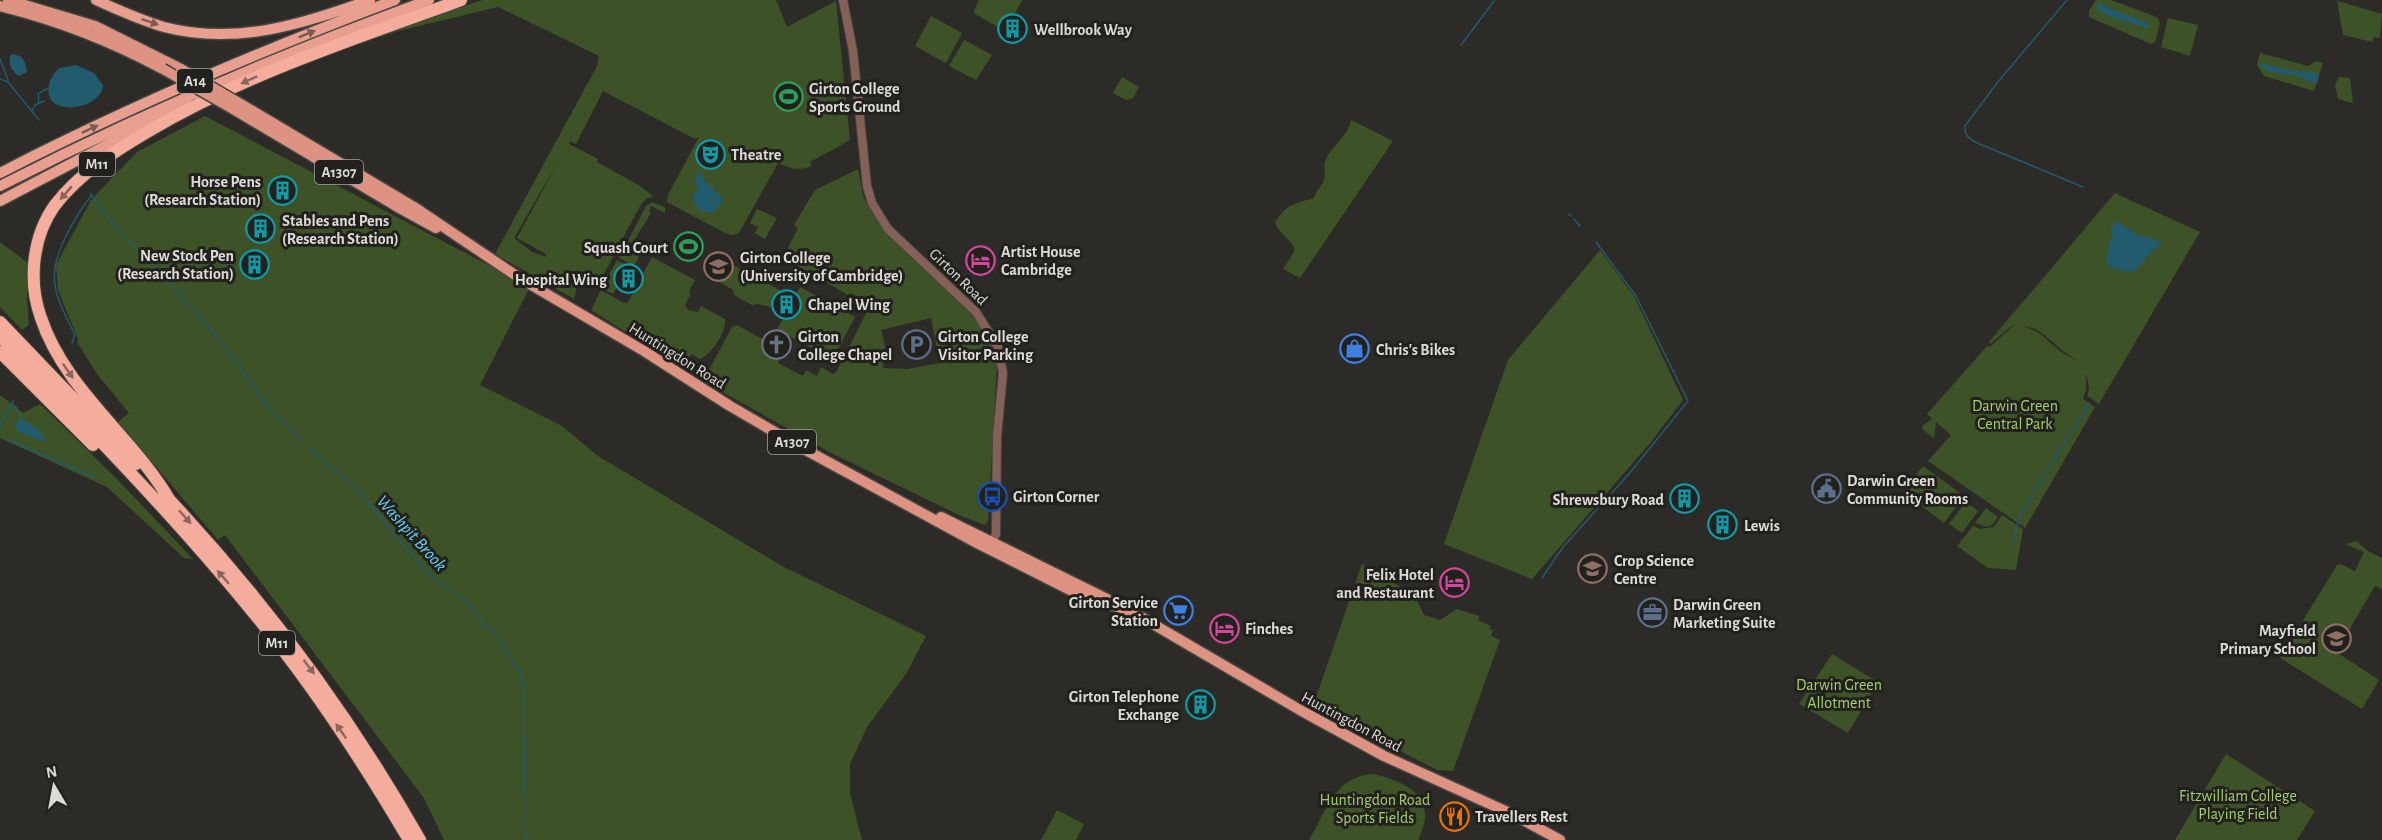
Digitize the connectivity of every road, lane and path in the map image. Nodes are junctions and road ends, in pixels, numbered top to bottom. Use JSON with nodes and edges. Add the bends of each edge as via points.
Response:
{"nodes":[{"id":1,"x":8,"y":0,"type":"edge"},
{"id":2,"x":96,"y":0,"type":"edge"},
{"id":3,"x":370,"y":0,"type":"edge"},
{"id":4,"x":395,"y":0,"type":"edge"},
{"id":5,"x":429,"y":0,"type":"edge"},
{"id":6,"x":461,"y":0,"type":"edge"},
{"id":7,"x":843,"y":0,"type":"edge"},
{"id":8,"x":0,"y":6,"type":"edge"},
{"id":9,"x":225,"y":79,"type":"junction"},
{"id":10,"x":236,"y":106,"type":"junction"},
{"id":11,"x":0,"y":173,"type":"edge"},
{"id":12,"x":0,"y":186,"type":"edge"},
{"id":13,"x":0,"y":201,"type":"edge"},
{"id":14,"x":0,"y":322,"type":"edge"},
{"id":15,"x":0,"y":336,"type":"edge"},
{"id":16,"x":0,"y":352,"type":"edge"},
{"id":17,"x":169,"y":499,"type":"junction"},
{"id":18,"x":154,"y":500,"type":"junction"},
{"id":19,"x":991,"y":546,"type":"junction"},
{"id":20,"x":409,"y":840,"type":"edge"},
{"id":21,"x":420,"y":840,"type":"edge"},
{"id":22,"x":1560,"y":840,"type":"edge"}],
"edges":[{"from":1,"to":10,"type":"main road","name":"Huntingdon Road","number":"A1307","bridge":true,"via":[[94,26],[181,69]]},
{"from":2,"to":3,"type":"highway","one_way":true,"via":[[164,27],[231,35],[277,30]]},
{"from":11,"to":4,"type":"highway","number":"A14","one_way":true,"via":[[162,95]]},
{"from":5,"to":9,"type":"highway","number":"A14"},
{"from":6,"to":17,"type":"highway","number":"M11","one_way":true,"via":[[299,58],[176,115],[95,166],[54,207],[44,226],[33,269],[34,292],[49,340],[68,372],[156,476]]},
{"from":7,"to":19,"type":"street","name":"Girton Road","via":[[872,203],[888,229],[976,312],[998,347],[1002,383],[996,534]]},
{"from":8,"to":10,"type":"main road","name":"Huntingdon Road","number":"A1307","bridge":true,"via":[[71,27],[116,46]]},
{"from":9,"to":12,"type":"highway","number":"A14"},
{"from":9,"to":13,"type":"highway","via":[[210,91]]},
{"from":10,"to":19,"type":"main road","name":"Huntingdon Road","number":"A1307","via":[[440,230],[448,230],[739,412],[897,498],[947,519]]},
{"from":14,"to":17,"type":"highway","number":"M11"},
{"from":15,"to":18,"type":"highway","number":"M11"},
{"from":16,"to":18,"type":"highway","number":"M11","via":[[134,487]]},
{"from":17,"to":21,"type":"highway","number":"M11","one_way":true,"via":[[269,614],[329,693]]},
{"from":20,"to":18,"type":"highway","number":"M11","one_way":true,"via":[[361,761],[260,621]]},
{"from":19,"to":22,"type":"main road","name":"Huntingdon Road","number":"A1307","via":[[1082,596],[1136,614],[1383,756]]}]}
